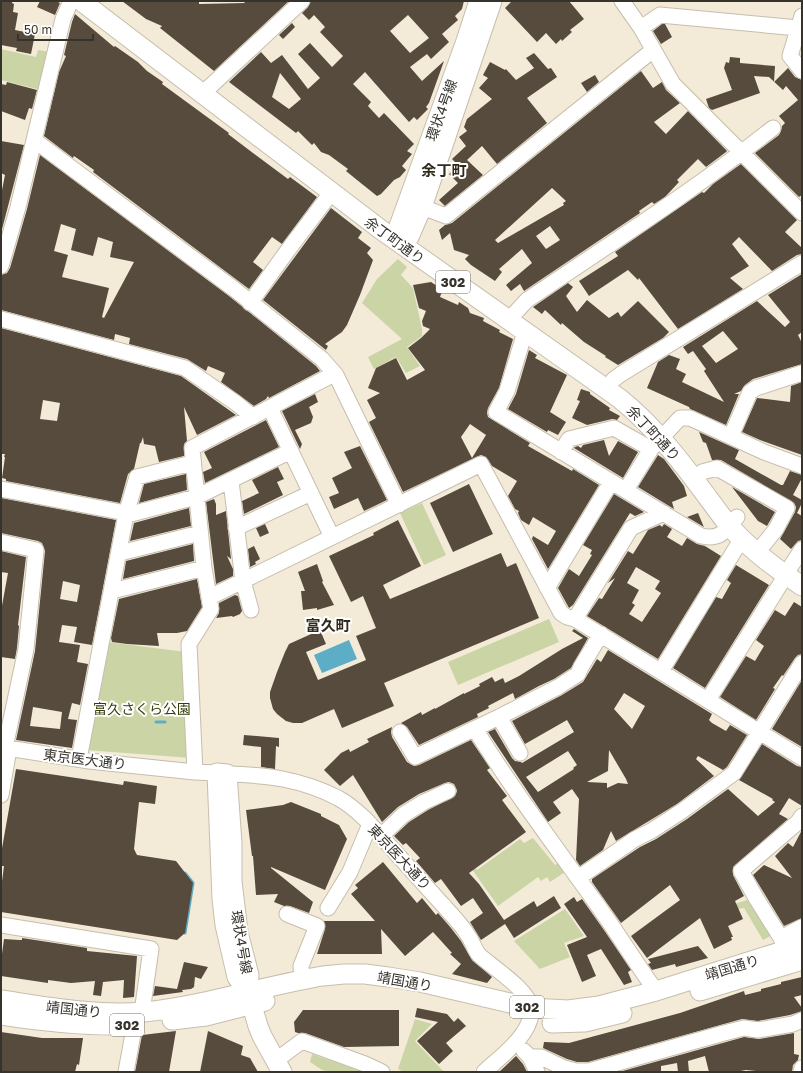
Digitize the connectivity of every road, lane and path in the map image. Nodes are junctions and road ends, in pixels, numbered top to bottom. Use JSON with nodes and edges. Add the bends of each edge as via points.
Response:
{"nodes":[{"id":1,"x":70,"y":1,"type":"edge"},
{"id":2,"x":80,"y":1,"type":"edge"},
{"id":3,"x":98,"y":1,"type":"edge"},
{"id":4,"x":302,"y":1,"type":"edge"},
{"id":5,"x":479,"y":1,"type":"edge"},
{"id":6,"x":492,"y":1,"type":"edge"},
{"id":7,"x":622,"y":1,"type":"edge"},
{"id":8,"x":800,"y":22,"type":"edge"},
{"id":9,"x":641,"y":28,"type":"junction"},
{"id":10,"x":653,"y":50,"type":"junction"},
{"id":11,"x":802,"y":71,"type":"edge"},
{"id":12,"x":206,"y":91,"type":"junction"},
{"id":13,"x":773,"y":128,"type":"dead end"},
{"id":14,"x":34,"y":140,"type":"junction"},
{"id":15,"x":743,"y":152,"type":"junction"},
{"id":16,"x":331,"y":193,"type":"junction"},
{"id":17,"x":422,"y":207,"type":"junction"},
{"id":18,"x":802,"y":213,"type":"edge"},
{"id":19,"x":402,"y":237,"type":"junction"},
{"id":20,"x":802,"y":263,"type":"edge"},
{"id":21,"x":1,"y":266,"type":"edge"},
{"id":22,"x":250,"y":303,"type":"junction"},
{"id":23,"x":515,"y":313,"type":"junction"},
{"id":24,"x":1,"y":319,"type":"edge"},
{"id":25,"x":525,"y":332,"type":"junction"},
{"id":26,"x":802,"y":372,"type":"edge"},
{"id":27,"x":334,"y":374,"type":"junction"},
{"id":28,"x":613,"y":380,"type":"junction"},
{"id":29,"x":270,"y":408,"type":"junction"},
{"id":30,"x":253,"y":417,"type":"junction"},
{"id":31,"x":731,"y":436,"type":"junction"},
{"id":32,"x":660,"y":439,"type":"junction"},
{"id":33,"x":290,"y":451,"type":"junction"},
{"id":34,"x":562,"y":452,"type":"junction"},
{"id":35,"x":192,"y":463,"type":"junction"},
{"id":36,"x":802,"y":466,"type":"edge"},
{"id":37,"x":702,"y":472,"type":"junction"},
{"id":38,"x":231,"y":481,"type":"junction"},
{"id":39,"x":611,"y":482,"type":"junction"},
{"id":40,"x":1,"y":489,"type":"edge"},
{"id":41,"x":626,"y":490,"type":"junction"},
{"id":42,"x":311,"y":493,"type":"junction"},
{"id":43,"x":196,"y":498,"type":"junction"},
{"id":44,"x":399,"y":505,"type":"junction"},
{"id":45,"x":664,"y":513,"type":"junction"},
{"id":46,"x":126,"y":514,"type":"junction"},
{"id":47,"x":733,"y":522,"type":"junction"},
{"id":48,"x":236,"y":528,"type":"junction"},
{"id":49,"x":200,"y":533,"type":"junction"},
{"id":50,"x":332,"y":537,"type":"junction"},
{"id":51,"x":744,"y":541,"type":"junction"},
{"id":52,"x":1,"y":542,"type":"edge"},
{"id":53,"x":764,"y":544,"type":"junction"},
{"id":54,"x":802,"y":549,"type":"edge"},
{"id":55,"x":119,"y":552,"type":"junction"},
{"id":56,"x":204,"y":568,"type":"junction"},
{"id":57,"x":793,"y":572,"type":"edge"},
{"id":58,"x":243,"y":581,"type":"junction"},
{"id":59,"x":802,"y":586,"type":"edge"},
{"id":60,"x":547,"y":588,"type":"junction"},
{"id":61,"x":112,"y":591,"type":"junction"},
{"id":62,"x":210,"y":598,"type":"junction"},
{"id":63,"x":251,"y":610,"type":"dead end"},
{"id":64,"x":576,"y":618,"type":"junction"},
{"id":65,"x":601,"y":634,"type":"junction"},
{"id":66,"x":802,"y":663,"type":"edge"},
{"id":67,"x":661,"y":671,"type":"junction"},
{"id":68,"x":708,"y":700,"type":"junction"},
{"id":69,"x":499,"y":717,"type":"junction"},
{"id":70,"x":475,"y":729,"type":"junction"},
{"id":71,"x":400,"y":732,"type":"dead end"},
{"id":72,"x":759,"y":732,"type":"junction"},
{"id":73,"x":5,"y":748,"type":"edge"},
{"id":74,"x":520,"y":753,"type":"dead end"},
{"id":75,"x":802,"y":758,"type":"edge"},
{"id":76,"x":79,"y":759,"type":"junction"},
{"id":77,"x":195,"y":772,"type":"junction"},
{"id":78,"x":222,"y":773,"type":"junction"},
{"id":79,"x":448,"y":791,"type":"dead end"},
{"id":80,"x":1,"y":794,"type":"edge"},
{"id":81,"x":802,"y":816,"type":"edge"},
{"id":82,"x":370,"y":824,"type":"junction"},
{"id":83,"x":381,"y":836,"type":"junction"},
{"id":84,"x":578,"y":878,"type":"junction"},
{"id":85,"x":328,"y":908,"type":"dead end"},
{"id":86,"x":287,"y":914,"type":"dead end"},
{"id":87,"x":1,"y":925,"type":"edge"},
{"id":88,"x":802,"y":927,"type":"edge"},
{"id":89,"x":790,"y":945,"type":"edge"},
{"id":90,"x":802,"y":960,"type":"edge"},
{"id":91,"x":302,"y":980,"type":"junction"},
{"id":92,"x":656,"y":991,"type":"junction"},
{"id":93,"x":250,"y":998,"type":"junction"},
{"id":94,"x":1,"y":1000,"type":"edge"},
{"id":95,"x":531,"y":1014,"type":"junction"},
{"id":96,"x":1,"y":1015,"type":"edge"},
{"id":97,"x":138,"y":1016,"type":"junction"},
{"id":98,"x":802,"y":1020,"type":"edge"},
{"id":99,"x":515,"y":1043,"type":"junction"},
{"id":100,"x":530,"y":1057,"type":"junction"},
{"id":101,"x":278,"y":1067,"type":"edge"},
{"id":102,"x":802,"y":1068,"type":"edge"},
{"id":103,"x":126,"y":1072,"type":"edge"},
{"id":104,"x":382,"y":1072,"type":"edge"},
{"id":105,"x":484,"y":1072,"type":"edge"},
{"id":106,"x":537,"y":1072,"type":"edge"},
{"id":107,"x":801,"y":1072,"type":"edge"}],
"edges":[{"from":1,"to":14,"type":"street","via":[[63,19]]},
{"from":2,"to":12,"type":"main road","name":"余丁町通り","number":"302"},
{"from":3,"to":12,"type":"main road","name":"余丁町通り","number":"302"},
{"from":4,"to":12,"type":"street"},
{"from":5,"to":19,"type":"main road","name":"環状4号線"},
{"from":6,"to":17,"type":"main road","name":"環状4号線"},
{"from":7,"to":9,"type":"street"},
{"from":8,"to":9,"type":"street","via":[[660,15]]},
{"from":8,"to":11,"type":"street","via":[[790,56]]},
{"from":9,"to":10,"type":"street"},
{"from":10,"to":15,"type":"street","via":[[673,84]]},
{"from":10,"to":17,"type":"street","via":[[446,216]]},
{"from":12,"to":16,"type":"main road","name":"余丁町通り","number":"302"},
{"from":12,"to":19,"type":"main road","name":"余丁町通り","number":"302"},
{"from":13,"to":15,"type":"street"},
{"from":14,"to":21,"type":"street"},
{"from":14,"to":22,"type":"street"},
{"from":15,"to":18,"type":"street"},
{"from":15,"to":23,"type":"street","via":[[527,300]]},
{"from":16,"to":19,"type":"main road","name":"余丁町通り","number":"302"},
{"from":16,"to":22,"type":"street"},
{"from":17,"to":19,"type":"main road","name":"環状4号線"},
{"from":19,"to":23,"type":"main road","name":"余丁町通り","number":"302"},
{"from":19,"to":25,"type":"main road","name":"余丁町通り","number":"302"},
{"from":20,"to":28,"type":"street"},
{"from":22,"to":27,"type":"street","via":[[322,359]]},
{"from":23,"to":28,"type":"main road","name":"余丁町通り","number":"302"},
{"from":24,"to":30,"type":"street","via":[[185,368],[236,402]]},
{"from":25,"to":32,"type":"main road","name":"余丁町通り","number":"302","via":[[619,398],[636,412]]},
{"from":25,"to":34,"type":"street","via":[[507,391],[496,412]]},
{"from":26,"to":31,"type":"street","via":[[750,392]]},
{"from":27,"to":29,"type":"street"},
{"from":27,"to":44,"type":"street"},
{"from":28,"to":32,"type":"main road","name":"余丁町通り","number":"302","via":[[642,404]]},
{"from":29,"to":30,"type":"street"},
{"from":29,"to":33,"type":"street"},
{"from":30,"to":35,"type":"street","via":[[192,448]]},
{"from":31,"to":32,"type":"street","via":[[690,418],[680,418]]},
{"from":31,"to":36,"type":"street"},
{"from":32,"to":34,"type":"street","via":[[614,428],[569,439]]},
{"from":32,"to":37,"type":"main road","name":"余丁町通り","number":"302"},
{"from":32,"to":41,"type":"street"},
{"from":32,"to":47,"type":"main road","name":"余丁町通り","number":"302"},
{"from":33,"to":38,"type":"street"},
{"from":33,"to":42,"type":"street"},
{"from":34,"to":39,"type":"street"},
{"from":35,"to":43,"type":"street"},
{"from":35,"to":46,"type":"street","via":[[136,477]]},
{"from":37,"to":47,"type":"main road","name":"余丁町通り","number":"302"},
{"from":37,"to":53,"type":"street","via":[[717,468],[787,508],[776,529]]},
{"from":38,"to":43,"type":"street"},
{"from":38,"to":48,"type":"street"},
{"from":39,"to":41,"type":"street"},
{"from":39,"to":60,"type":"street"},
{"from":40,"to":46,"type":"street"},
{"from":41,"to":45,"type":"street"},
{"from":42,"to":48,"type":"street"},
{"from":42,"to":50,"type":"street"},
{"from":43,"to":46,"type":"street"},
{"from":43,"to":49,"type":"street"},
{"from":44,"to":50,"type":"street"},
{"from":44,"to":60,"type":"street","via":[[481,464]]},
{"from":45,"to":47,"type":"street","via":[[701,536],[711,538],[719,536]]},
{"from":45,"to":64,"type":"street","via":[[630,528]]},
{"from":46,"to":55,"type":"street"},
{"from":47,"to":51,"type":"main road","name":"余丁町通り","number":"302"},
{"from":47,"to":53,"type":"main road","name":"余丁町通り","number":"302"},
{"from":48,"to":58,"type":"street"},
{"from":49,"to":55,"type":"street"},
{"from":49,"to":56,"type":"street"},
{"from":50,"to":58,"type":"street"},
{"from":51,"to":57,"type":"main road","name":"余丁町通り","number":"302"},
{"from":51,"to":67,"type":"street","via":[[736,548]]},
{"from":52,"to":73,"type":"street","via":[[36,550],[26,649]]},
{"from":53,"to":57,"type":"main road","name":"余丁町通り","number":"302"},
{"from":54,"to":57,"type":"street"},
{"from":55,"to":61,"type":"street"},
{"from":56,"to":61,"type":"street"},
{"from":56,"to":62,"type":"street"},
{"from":57,"to":59,"type":"main road","name":"余丁町通り","number":"302"},
{"from":57,"to":68,"type":"street"},
{"from":58,"to":62,"type":"street"},
{"from":58,"to":63,"type":"street"},
{"from":60,"to":64,"type":"street","via":[[561,613]]},
{"from":61,"to":76,"type":"street"},
{"from":62,"to":77,"type":"street","via":[[211,610],[189,644]]},
{"from":64,"to":65,"type":"street"},
{"from":65,"to":67,"type":"street"},
{"from":65,"to":69,"type":"street","via":[[578,674]]},
{"from":66,"to":72,"type":"street"},
{"from":67,"to":68,"type":"street"},
{"from":68,"to":72,"type":"street"},
{"from":69,"to":70,"type":"street"},
{"from":69,"to":74,"type":"street"},
{"from":70,"to":71,"type":"street","via":[[415,757]]},
{"from":70,"to":84,"type":"street"},
{"from":72,"to":75,"type":"street"},
{"from":72,"to":84,"type":"street","via":[[734,773],[682,811]]},
{"from":73,"to":76,"type":"street","name":"東京医大通り"},
{"from":73,"to":80,"type":"street"},
{"from":76,"to":77,"type":"street","name":"東京医大通り"},
{"from":77,"to":78,"type":"street","name":"東京医大通り"},
{"from":78,"to":82,"type":"street","name":"東京医大通り","via":[[301,782],[339,799]]},
{"from":78,"to":93,"type":"main road","name":"環状4号線","via":[[222,899],[225,925],[237,977]]},
{"from":79,"to":83,"type":"street","via":[[403,815]]},
{"from":81,"to":89,"type":"street","via":[[741,871]]},
{"from":82,"to":83,"type":"street","name":"東京医大通り"},
{"from":82,"to":85,"type":"street","via":[[350,872]]},
{"from":83,"to":95,"type":"street","name":"東京医大通り","via":[[467,934],[478,954],[520,990]]},
{"from":84,"to":92,"type":"street"},
{"from":86,"to":91,"type":"street","via":[[317,926],[301,966]]},
{"from":87,"to":97,"type":"street","via":[[150,949]]},
{"from":88,"to":89,"type":"street"},
{"from":89,"to":92,"type":"main road","name":"靖国通り","number":"302"},
{"from":90,"to":95,"type":"main road","name":"靖国通り","number":"302","via":[[603,1019],[550,1023]]},
{"from":91,"to":93,"type":"main road","name":"靖国通り","number":"302"},
{"from":91,"to":95,"type":"main road","name":"靖国通り","number":"302","via":[[344,974],[388,977],[420,982]]},
{"from":92,"to":95,"type":"main road","name":"靖国通り","number":"302","via":[[599,1006]]},
{"from":93,"to":95,"type":"main road","name":"靖国通り","number":"302","via":[[365,986]]},
{"from":93,"to":97,"type":"main road","name":"靖国通り","number":"302","via":[[189,1005]]},
{"from":93,"to":101,"type":"main road","name":"環状4号線","via":[[262,1036]]},
{"from":94,"to":97,"type":"main road","name":"靖国通り","number":"302"},
{"from":95,"to":99,"type":"street","via":[[525,1031]]},
{"from":96,"to":97,"type":"main road","name":"靖国通り","number":"302","via":[[84,1025]]},
{"from":97,"to":103,"type":"street"},
{"from":98,"to":100,"type":"street","via":[[758,1030],[744,1028],[589,1071],[576,1071],[541,1057]]},
{"from":99,"to":100,"type":"street"},
{"from":99,"to":105,"type":"street"},
{"from":100,"to":106,"type":"street"},
{"from":101,"to":104,"type":"street","via":[[302,1042]]},
{"from":102,"to":107,"type":"street"}]}
